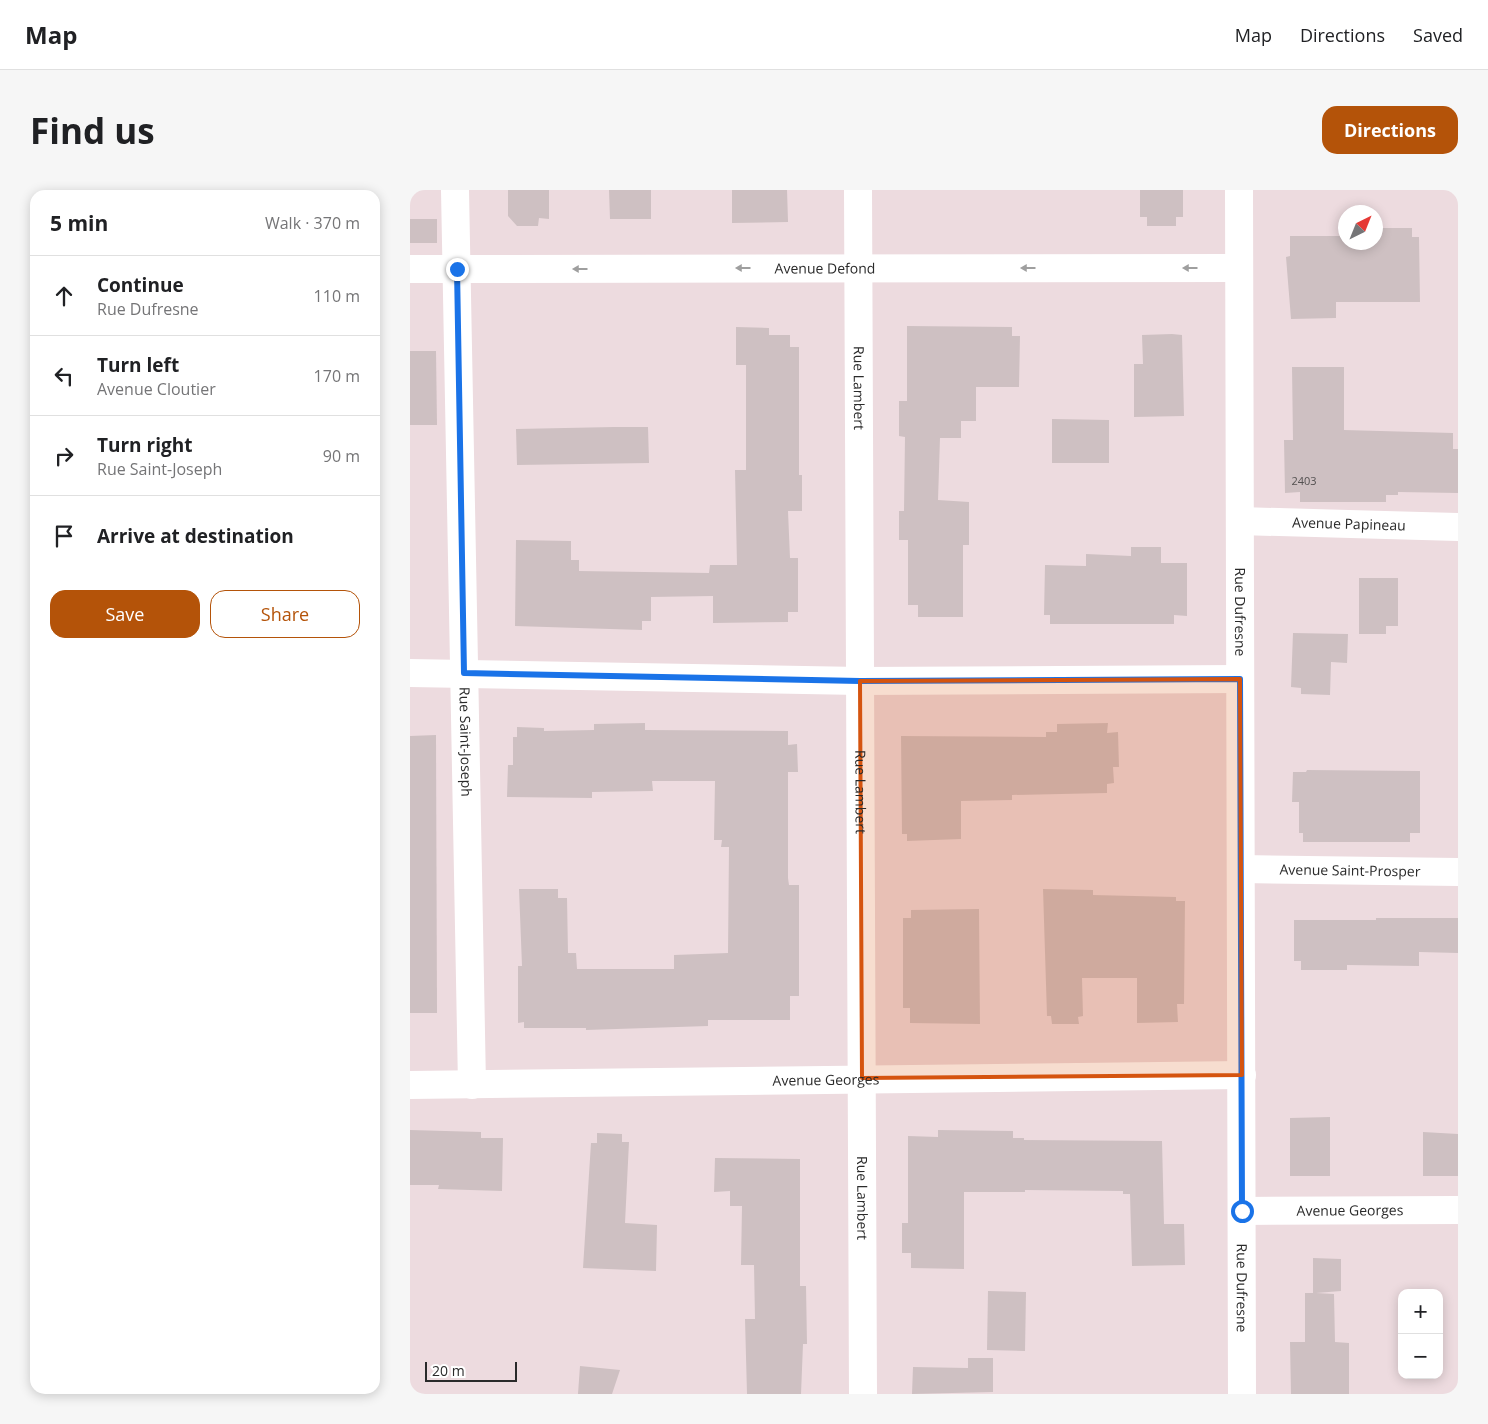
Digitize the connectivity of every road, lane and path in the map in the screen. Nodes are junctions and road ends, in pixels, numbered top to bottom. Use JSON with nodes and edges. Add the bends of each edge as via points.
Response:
{"nodes":[{"id":1,"x":456,"y":190,"type":"edge"},
{"id":2,"x":858,"y":190,"type":"edge"},
{"id":3,"x":1239,"y":190,"type":"edge"},
{"id":4,"x":859,"y":268,"type":"junction"},
{"id":5,"x":1239,"y":268,"type":"junction"},
{"id":6,"x":410,"y":269,"type":"edge"},
{"id":7,"x":457,"y":269,"type":"junction"},
{"id":8,"x":1240,"y":521,"type":"junction"},
{"id":9,"x":1458,"y":527,"type":"edge"},
{"id":10,"x":410,"y":673,"type":"edge"},
{"id":11,"x":464,"y":673,"type":"junction"},
{"id":12,"x":1240,"y":679,"type":"junction"},
{"id":13,"x":860,"y":681,"type":"junction"},
{"id":14,"x":1241,"y":869,"type":"junction"},
{"id":15,"x":1458,"y":872,"type":"edge"},
{"id":16,"x":1242,"y":1075,"type":"junction"},
{"id":17,"x":862,"y":1078,"type":"junction"},
{"id":18,"x":410,"y":1085,"type":"edge"},
{"id":19,"x":472,"y":1085,"type":"junction"},
{"id":20,"x":1458,"y":1210,"type":"edge"},
{"id":21,"x":1242,"y":1211,"type":"junction"},
{"id":22,"x":863,"y":1394,"type":"edge"},
{"id":23,"x":1242,"y":1394,"type":"edge"}],
"edges":[{"from":1,"to":7,"type":"street","name":"Rue Saint-Joseph"},
{"from":2,"to":4,"type":"street","name":"Rue Lambert"},
{"from":3,"to":5,"type":"street","name":"Rue Dufresne"},
{"from":5,"to":4,"type":"street","name":"Avenue Defond","one_way":true},
{"from":4,"to":7,"type":"street","name":"Avenue Defond","one_way":true},
{"from":4,"to":13,"type":"street","name":"Rue Lambert"},
{"from":5,"to":8,"type":"street","name":"Rue Dufresne"},
{"from":6,"to":7,"type":"street","name":"Avenue Defond"},
{"from":7,"to":11,"type":"street","name":"Rue Saint-Joseph"},
{"from":8,"to":9,"type":"street","name":"Avenue Papineau"},
{"from":8,"to":12,"type":"street","name":"Rue Dufresne"},
{"from":10,"to":11,"type":"street"},
{"from":11,"to":13,"type":"street"},
{"from":11,"to":19,"type":"street","name":"Rue Saint-Joseph"},
{"from":12,"to":13,"type":"street"},
{"from":12,"to":14,"type":"street","name":"Rue Dufresne"},
{"from":13,"to":17,"type":"street","name":"Rue Lambert"},
{"from":14,"to":15,"type":"street","name":"Avenue Saint-Prosper"},
{"from":14,"to":16,"type":"street","name":"Rue Dufresne"},
{"from":16,"to":17,"type":"street","name":"Avenue Georges"},
{"from":16,"to":21,"type":"street","name":"Rue Dufresne"},
{"from":17,"to":19,"type":"street","name":"Avenue Georges"},
{"from":17,"to":22,"type":"street","name":"Rue Lambert"},
{"from":18,"to":19,"type":"street","name":"Avenue Georges"},
{"from":20,"to":21,"type":"street","name":"Avenue Georges"},
{"from":21,"to":23,"type":"street","name":"Rue Dufresne"}]}
